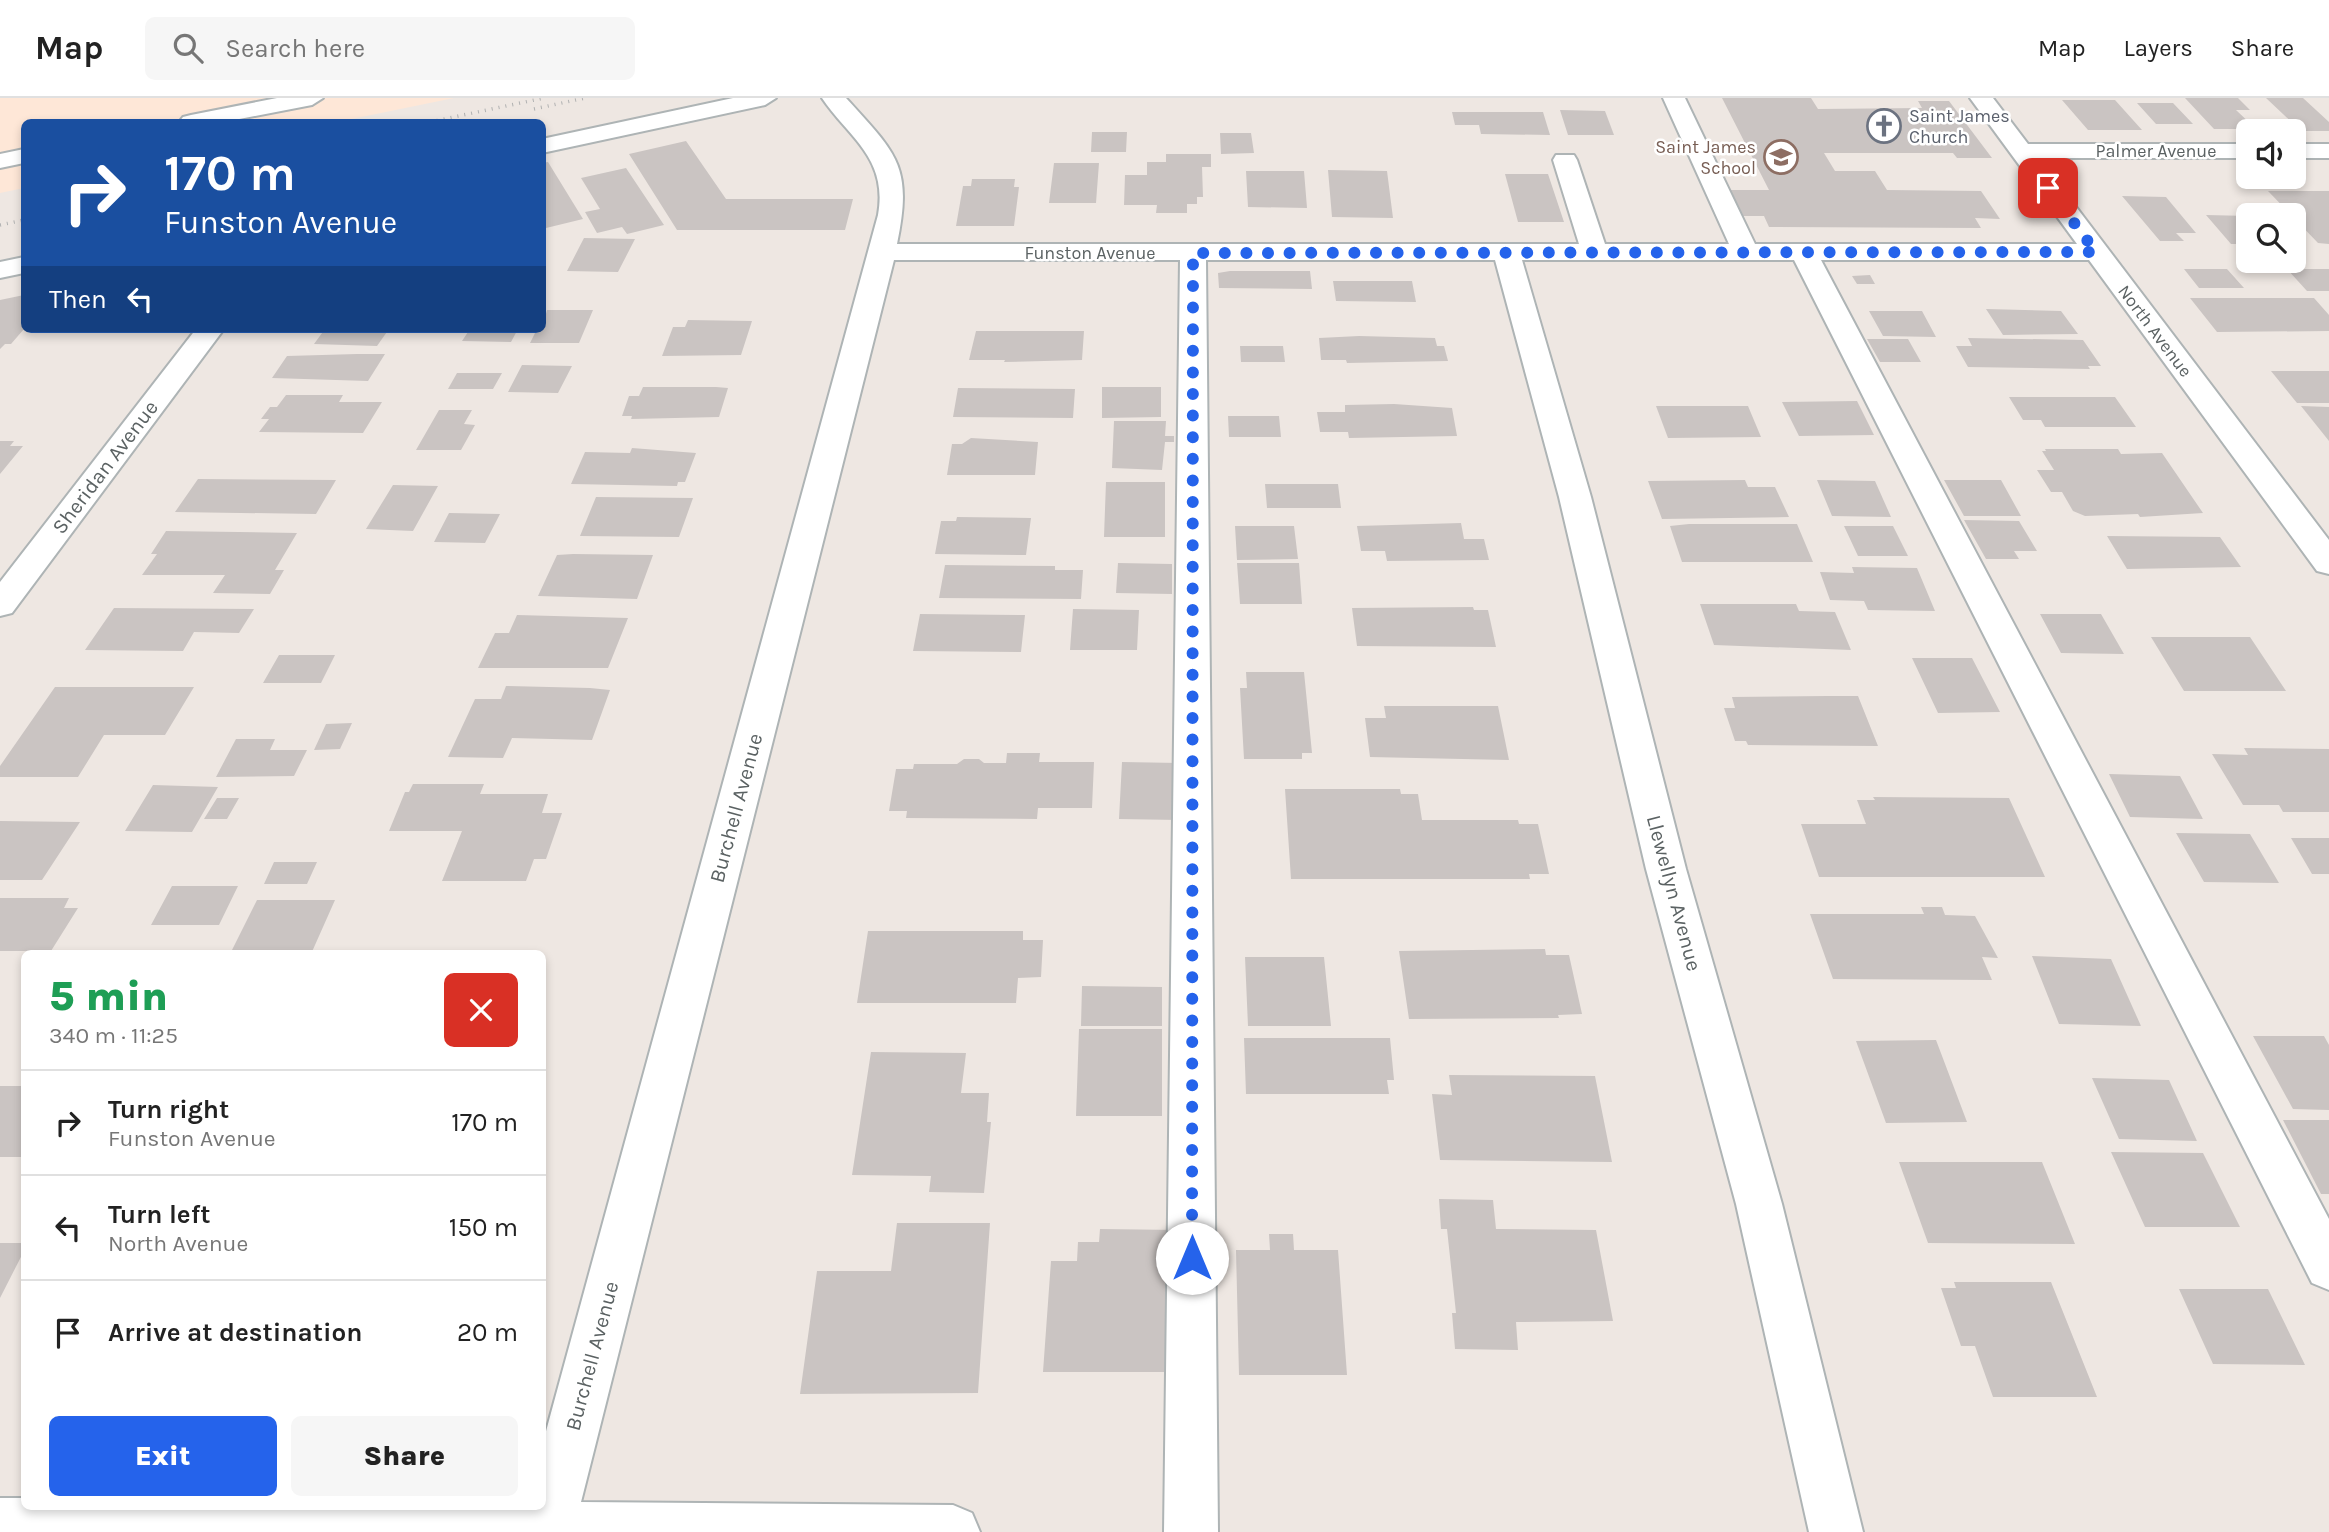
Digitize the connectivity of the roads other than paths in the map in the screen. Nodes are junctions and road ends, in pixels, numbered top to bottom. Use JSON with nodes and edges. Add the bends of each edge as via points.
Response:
{"nodes":[{"id":1,"x":312,"y":98,"type":"edge"},
{"id":2,"x":765,"y":98,"type":"edge"},
{"id":3,"x":834,"y":98,"type":"edge"},
{"id":4,"x":1981,"y":98,"type":"edge"},
{"id":5,"x":1674,"y":99,"type":"edge"},
{"id":6,"x":206,"y":119,"type":"edge"},
{"id":7,"x":546,"y":145,"type":"edge"},
{"id":8,"x":2020,"y":151,"type":"junction"},
{"id":9,"x":2236,"y":151,"type":"edge"},
{"id":10,"x":2306,"y":151,"type":"edge"},
{"id":11,"x":2329,"y":151,"type":"edge"},
{"id":12,"x":21,"y":157,"type":"edge"},
{"id":13,"x":1565,"y":160,"type":"dead end"},
{"id":14,"x":0,"y":161,"type":"edge"},
{"id":15,"x":883,"y":252,"type":"junction"},
{"id":16,"x":2096,"y":252,"type":"junction"},
{"id":17,"x":1193,"y":253,"type":"junction"},
{"id":18,"x":1804,"y":253,"type":"junction"},
{"id":19,"x":1507,"y":254,"type":"junction"},
{"id":20,"x":1595,"y":254,"type":"junction"},
{"id":21,"x":1746,"y":254,"type":"junction"},
{"id":22,"x":21,"y":266,"type":"edge"},
{"id":23,"x":0,"y":270,"type":"edge"},
{"id":24,"x":208,"y":333,"type":"edge"},
{"id":25,"x":2329,"y":563,"type":"edge"},
{"id":26,"x":0,"y":605,"type":"edge"},
{"id":27,"x":2329,"y":1267,"type":"edge"},
{"id":28,"x":0,"y":1525,"type":"edge"},
{"id":29,"x":547,"y":1531,"type":"edge"},
{"id":30,"x":953,"y":1532,"type":"edge"},
{"id":31,"x":1191,"y":1532,"type":"edge"},
{"id":32,"x":1836,"y":1532,"type":"edge"}],
"edges":[{"from":1,"to":6,"type":"street"},
{"from":2,"to":7,"type":"street"},
{"from":3,"to":15,"type":"street","name":"Burchell Avenue","via":[[870,140],[890,174],[893,192]]},
{"from":4,"to":8,"type":"street","name":"North Avenue"},
{"from":5,"to":21,"type":"street"},
{"from":8,"to":9,"type":"street","name":"Palmer Avenue"},
{"from":8,"to":16,"type":"street","name":"North Avenue"},
{"from":10,"to":11,"type":"street"},
{"from":12,"to":14,"type":"street"},
{"from":13,"to":20,"type":"street"},
{"from":15,"to":17,"type":"street","name":"Funston Avenue"},
{"from":15,"to":29,"type":"street","name":"Burchell Avenue"},
{"from":16,"to":18,"type":"street","name":"Funston Avenue"},
{"from":16,"to":25,"type":"street","name":"North Avenue"},
{"from":17,"to":19,"type":"street","name":"Funston Avenue"},
{"from":17,"to":31,"type":"street"},
{"from":18,"to":21,"type":"street","name":"Funston Avenue"},
{"from":18,"to":27,"type":"street"},
{"from":19,"to":20,"type":"street","name":"Funston Avenue"},
{"from":19,"to":32,"type":"street","name":"Llewellyn Avenue","via":[[1759,1204]]},
{"from":20,"to":21,"type":"street","name":"Funston Avenue"},
{"from":22,"to":23,"type":"street"},
{"from":24,"to":26,"type":"street","name":"Sheridan Avenue"},
{"from":28,"to":29,"type":"street"},
{"from":29,"to":30,"type":"street"}]}
